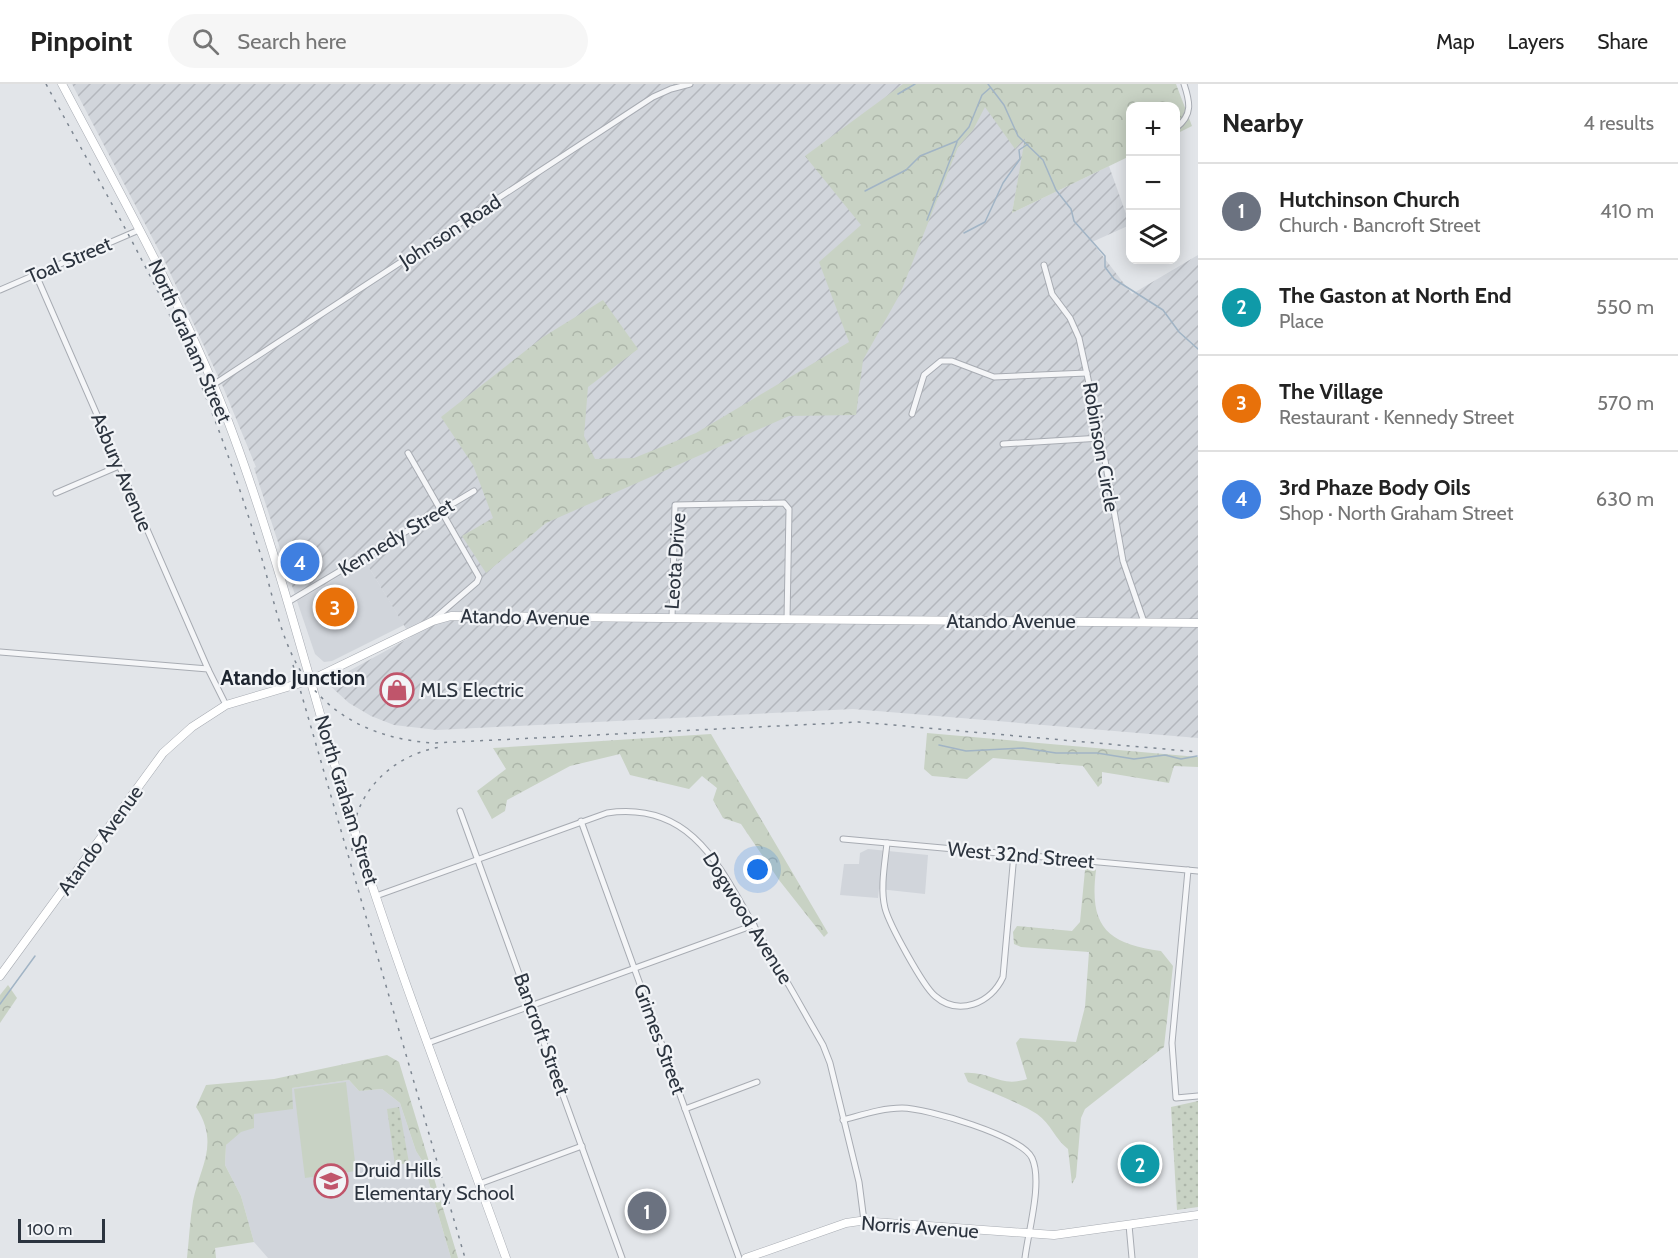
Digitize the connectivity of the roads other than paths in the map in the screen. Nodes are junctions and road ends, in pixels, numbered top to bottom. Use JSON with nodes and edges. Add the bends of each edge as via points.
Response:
{"nodes":[{"id":1,"x":62,"y":84,"type":"edge"},
{"id":2,"x":690,"y":84,"type":"edge"},
{"id":3,"x":1184,"y":84,"type":"edge"},
{"id":4,"x":1180,"y":124,"type":"edge"},
{"id":5,"x":139,"y":230,"type":"junction"},
{"id":6,"x":1044,"y":265,"type":"dead end"},
{"id":7,"x":36,"y":275,"type":"junction"},
{"id":8,"x":0,"y":290,"type":"edge"},
{"id":9,"x":1088,"y":373,"type":"junction"},
{"id":10,"x":213,"y":385,"type":"junction"},
{"id":11,"x":912,"y":414,"type":"dead end"},
{"id":12,"x":1101,"y":438,"type":"junction"},
{"id":13,"x":1003,"y":444,"type":"dead end"},
{"id":14,"x":408,"y":453,"type":"dead end"},
{"id":15,"x":119,"y":466,"type":"junction"},
{"id":16,"x":474,"y":491,"type":"dead end"},
{"id":17,"x":56,"y":493,"type":"dead end"},
{"id":18,"x":442,"y":510,"type":"junction"},
{"id":19,"x":288,"y":602,"type":"junction"},
{"id":20,"x":672,"y":618,"type":"junction"},
{"id":21,"x":787,"y":620,"type":"junction"},
{"id":22,"x":433,"y":621,"type":"junction"},
{"id":23,"x":1144,"y":622,"type":"junction"},
{"id":24,"x":1198,"y":623,"type":"edge"},
{"id":25,"x":0,"y":652,"type":"edge"},
{"id":26,"x":208,"y":669,"type":"junction"},
{"id":27,"x":311,"y":680,"type":"junction"},
{"id":28,"x":226,"y":705,"type":"junction"},
{"id":29,"x":460,"y":811,"type":"dead end"},
{"id":30,"x":581,"y":821,"type":"junction"},
{"id":31,"x":843,"y":839,"type":"dead end"},
{"id":32,"x":887,"y":843,"type":"junction"},
{"id":33,"x":1014,"y":854,"type":"junction"},
{"id":34,"x":477,"y":859,"type":"junction"},
{"id":35,"x":1188,"y":870,"type":"junction"},
{"id":36,"x":1198,"y":871,"type":"edge"},
{"id":37,"x":376,"y":896,"type":"junction"},
{"id":38,"x":754,"y":925,"type":"junction"},
{"id":39,"x":634,"y":968,"type":"junction"},
{"id":40,"x":0,"y":976,"type":"edge"},
{"id":41,"x":531,"y":1005,"type":"junction"},
{"id":42,"x":428,"y":1043,"type":"junction"},
{"id":43,"x":757,"y":1082,"type":"dead end"},
{"id":44,"x":1198,"y":1096,"type":"edge"},
{"id":45,"x":685,"y":1109,"type":"junction"},
{"id":46,"x":843,"y":1120,"type":"junction"},
{"id":47,"x":582,"y":1146,"type":"junction"},
{"id":48,"x":479,"y":1184,"type":"junction"},
{"id":49,"x":1198,"y":1215,"type":"edge"},
{"id":50,"x":864,"y":1221,"type":"junction"},
{"id":51,"x":1129,"y":1226,"type":"junction"},
{"id":52,"x":1029,"y":1234,"type":"junction"},
{"id":53,"x":506,"y":1258,"type":"edge"},
{"id":54,"x":622,"y":1258,"type":"edge"},
{"id":55,"x":739,"y":1258,"type":"edge"},
{"id":56,"x":746,"y":1258,"type":"edge"},
{"id":57,"x":1025,"y":1258,"type":"edge"},
{"id":58,"x":1132,"y":1258,"type":"edge"}],
"edges":[{"from":1,"to":5,"type":"main road","name":"North Graham Street"},
{"from":2,"to":10,"type":"street","name":"Johnson Road","via":[[653,98]]},
{"from":3,"to":4,"type":"street","via":[[1190,107]]},
{"from":5,"to":7,"type":"street","name":"Toal Street"},
{"from":5,"to":10,"type":"main road","name":"North Graham Street"},
{"from":6,"to":9,"type":"street","via":[[1052,294],[1076,328]]},
{"from":7,"to":8,"type":"street","name":"Toal Street"},
{"from":7,"to":15,"type":"street","name":"Asbury Avenue"},
{"from":9,"to":11,"type":"street","name":"Robinson Circle","via":[[994,377],[952,361],[941,361],[924,375]]},
{"from":9,"to":12,"type":"street","name":"Robinson Circle"},
{"from":10,"to":19,"type":"main road","name":"North Graham Street","via":[[253,490]]},
{"from":12,"to":13,"type":"street"},
{"from":12,"to":23,"type":"street","name":"Robinson Circle","via":[[1123,561]]},
{"from":14,"to":18,"type":"street"},
{"from":15,"to":17,"type":"street"},
{"from":15,"to":26,"type":"street","name":"Asbury Avenue"},
{"from":16,"to":18,"type":"street","name":"Kennedy Street"},
{"from":18,"to":19,"type":"street","name":"Kennedy Street"},
{"from":18,"to":22,"type":"street","via":[[479,577]]},
{"from":19,"to":27,"type":"main road","name":"North Graham Street"},
{"from":20,"to":21,"type":"main road","name":"Atando Avenue"},
{"from":20,"to":21,"type":"street","name":"Leota Drive","via":[[675,504],[788,505]]},
{"from":20,"to":22,"type":"main road","name":"Atando Avenue","via":[[451,616]]},
{"from":21,"to":23,"type":"main road","name":"Atando Avenue"},
{"from":22,"to":27,"type":"main road","name":"Atando Avenue"},
{"from":23,"to":24,"type":"main road","name":"Atando Avenue"},
{"from":25,"to":26,"type":"street"},
{"from":26,"to":28,"type":"street","name":"Asbury Avenue"},
{"from":27,"to":28,"type":"main road","name":"Atando Avenue"},
{"from":27,"to":37,"type":"main road","name":"North Graham Street"},
{"from":28,"to":40,"type":"main road","name":"Atando Avenue","via":[[192,727],[163,753]]},
{"from":29,"to":34,"type":"street","name":"Bancroft Street"},
{"from":30,"to":34,"type":"street","name":"Dogwood Avenue"},
{"from":30,"to":38,"type":"street","name":"Dogwood Avenue","via":[[633,811],[671,821],[708,851]]},
{"from":30,"to":39,"type":"street","name":"Grimes Street"},
{"from":31,"to":32,"type":"street","name":"West 32nd Street"},
{"from":32,"to":33,"type":"street","name":"West 32nd Street"},
{"from":32,"to":33,"type":"street","via":[[883,897],[886,912],[928,989],[956,1006],[982,1001],[996,990],[1003,977]]},
{"from":33,"to":35,"type":"street","name":"West 32nd Street"},
{"from":34,"to":37,"type":"street","name":"Dogwood Avenue"},
{"from":34,"to":41,"type":"street","name":"Bancroft Street"},
{"from":35,"to":36,"type":"street","name":"West 32nd Street"},
{"from":35,"to":44,"type":"street","via":[[1172,1043],[1176,1098]]},
{"from":37,"to":42,"type":"main road","name":"North Graham Street"},
{"from":38,"to":39,"type":"street"},
{"from":38,"to":46,"type":"street","name":"Dogwood Avenue","via":[[824,1048]]},
{"from":39,"to":41,"type":"street"},
{"from":39,"to":45,"type":"street","name":"Grimes Street"},
{"from":41,"to":42,"type":"street"},
{"from":41,"to":47,"type":"street","name":"Bancroft Street"},
{"from":42,"to":48,"type":"main road","name":"North Graham Street"},
{"from":43,"to":45,"type":"street"},
{"from":45,"to":55,"type":"street","name":"Grimes Street"},
{"from":46,"to":50,"type":"street","name":"Dogwood Avenue","via":[[859,1182]]},
{"from":46,"to":52,"type":"street","via":[[894,1108],[917,1109],[1020,1144],[1032,1158],[1034,1168]]},
{"from":47,"to":48,"type":"street"},
{"from":47,"to":54,"type":"street","name":"Bancroft Street"},
{"from":48,"to":53,"type":"main road","name":"North Graham Street"},
{"from":49,"to":51,"type":"main road","name":"Norris Avenue"},
{"from":50,"to":52,"type":"main road","name":"Norris Avenue"},
{"from":50,"to":56,"type":"main road","name":"Norris Avenue","via":[[846,1223]]},
{"from":51,"to":52,"type":"main road","name":"Norris Avenue","via":[[1072,1234]]},
{"from":51,"to":58,"type":"street"},
{"from":52,"to":57,"type":"street"}]}
